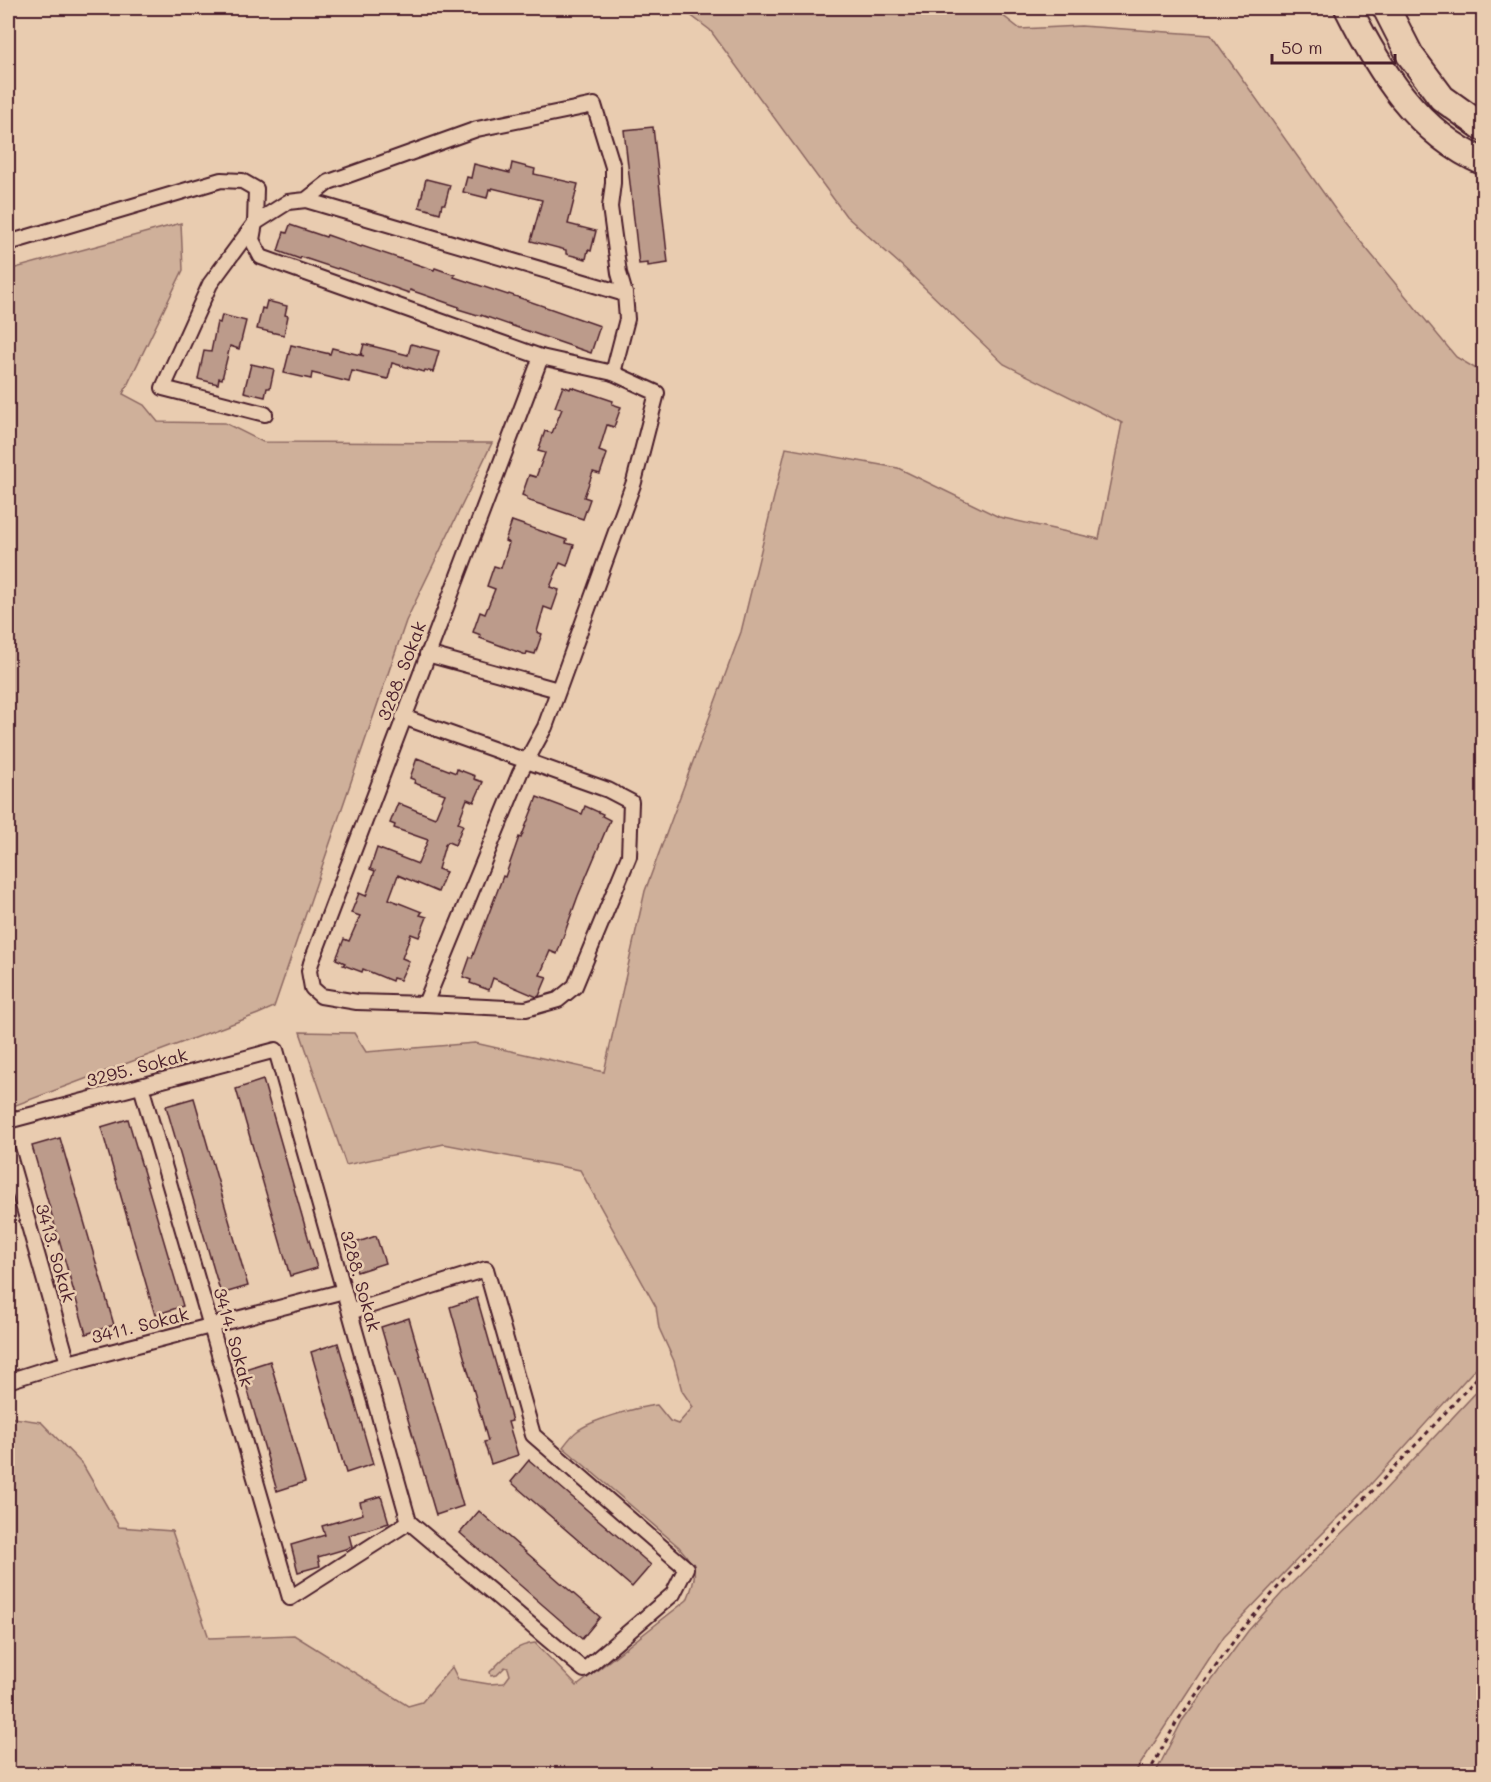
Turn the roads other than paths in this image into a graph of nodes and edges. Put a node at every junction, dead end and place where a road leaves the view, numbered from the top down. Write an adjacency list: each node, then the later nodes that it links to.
1 (1348, 8): 4 (highway)
2 (1386, 8): 3 (highway)
3 (1484, 128)
4 (1484, 162)
5 (306, 200): 6 (street); 8 (street); 8 (street)
6 (255, 223): 7 (street); 9 (street); 11 (street)
7 (8, 243)
8 (625, 294): 10 (street)
9 (540, 357): 10 (street); 12 (street, 3288. Sokak)
10 (613, 374): 13 (street)
11 (265, 414)
12 (427, 654): 13 (street); 14 (street, 3288. Sokak)
13 (558, 690): 15 (street)
14 (404, 717): 15 (street); 16 (street, 3288. Sokak)
15 (526, 762): 16 (street); 16 (street)
16 (425, 1004)
17 (276, 1050): 18 (street, 3295. Sokak); 21 (street, 3288. Sokak)
18 (141, 1086): 19 (street, 3295. Sokak); 23 (street, 3414. Sokak)
19 (8, 1121)
20 (8, 1152): 24 (street, 3413. Sokak)
21 (344, 1291): 22 (street, 3288. Sokak); 23 (street, 3411. Sokak)
22 (350, 1312): 26 (street, 3288. Sokak); 26 (street)
23 (212, 1326): 24 (street, 3411. Sokak); 26 (street, 3414. Sokak)
24 (68, 1363): 25 (street, 3411. Sokak)
25 (8, 1380)
26 (409, 1522)

